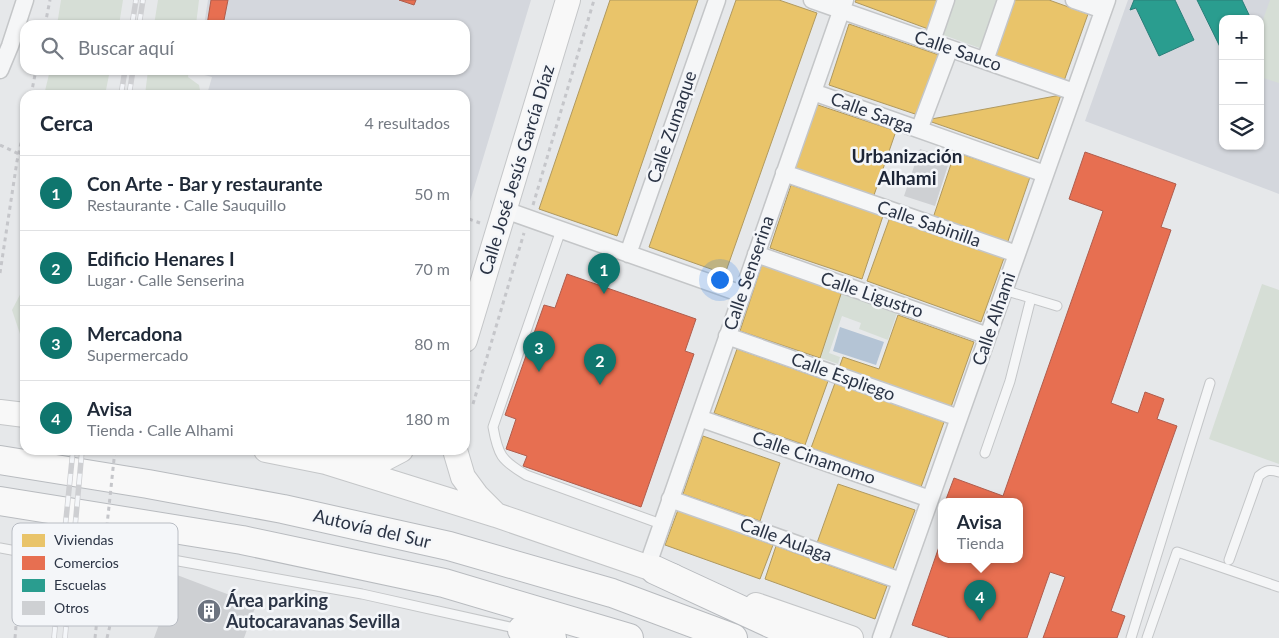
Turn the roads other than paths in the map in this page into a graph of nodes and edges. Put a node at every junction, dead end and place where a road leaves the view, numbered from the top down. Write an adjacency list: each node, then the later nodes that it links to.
1 (25, 0): 13 (street)
2 (568, 0): 19 (street, Calle José Jesús García Díaz)
3 (716, 0): 21 (street, Calle Zumaque)
4 (812, 0): 8 (street, Calle Sauco)
5 (946, 0): 10 (street)
6 (1006, 0): 12 (street)
7 (1074, 0): 9 (street)
8 (843, 5): 14 (street, Calle Senserina); 15 (street, Calle Sauco)
9 (1105, 5): 15 (street, Calle Alhami)
10 (934, 35)
11 (948, 53): 16 (street)
12 (987, 54)
13 (0, 70)
14 (813, 92): 17 (street, Calle Senserina); 18 (street, Calle Sarga)
15 (1074, 92): 18 (street, Calle Alhami)
16 (922, 122)
17 (784, 174): 22 (street, Calle Senserina); 23 (street, Calle Sabinilla)
18 (1045, 174): 23 (street, Calle Alhami)
19 (504, 210): 20 (street); 28 (street, Calle José Jesús García Díaz)
20 (560, 230): 21 (street); 48 (lane)
21 (628, 254): 25 (street)
22 (756, 254): 25 (street, Calle Senserina); 30 (street, Calle Ligustro)
23 (1017, 254): 24 (street, Calle Alhami)
24 (1004, 290): 26 (lane); 30 (street, Calle Alhami)
25 (742, 294): 29 (street, Calle Senserina)
26 (1030, 298): 27 (lane); 36 (lane)
27 (1057, 306)
28 (470, 323)
29 (727, 336): 34 (street, Calle Senserina); 35 (street, Calle Espliego)
30 (988, 336): 35 (street, Calle Alhami)
31 (1210, 382): 62 (lane)
32 (0, 412): 33 (street)
33 (20, 414)
34 (699, 418): 43 (street, Calle Senserina); 44 (street, Calle Cinamomo)
35 (959, 418): 44 (street, Calle Alhami)
36 (985, 454)
37 (291, 455): 41 (street)
38 (391, 455): 41 (street)
39 (456, 455): 46 (street)
40 (0, 460): 58 (highway, Autovía del Sur)
41 (326, 462): 46 (street)
42 (1279, 472): 50 (lane)
43 (670, 498): 48 (street, Calle Senserina); 53 (street, Calle Aulaga)
44 (930, 499): 53 (street, Calle Alhami)
45 (0, 501): 47 (highway, Autovía del Sur)
46 (496, 515): 52 (street)
47 (137, 523)
48 (662, 524): 52 (street, Calle Senserina)
49 (178, 530): 57 (highway, Autovía del Sur)
50 (1229, 560)
51 (178, 561): 55 (lane)
52 (652, 561): 59 (highway); 60 (street)
53 (901, 581): 61 (street, Calle Alhami)
54 (1279, 587): 63 (lane)
55 (522, 630): 56 (highway)
56 (552, 638)
57 (629, 638)
58 (733, 638)
59 (802, 638)
60 (851, 638)
61 (881, 638)
62 (1131, 638)
63 (1147, 638)

